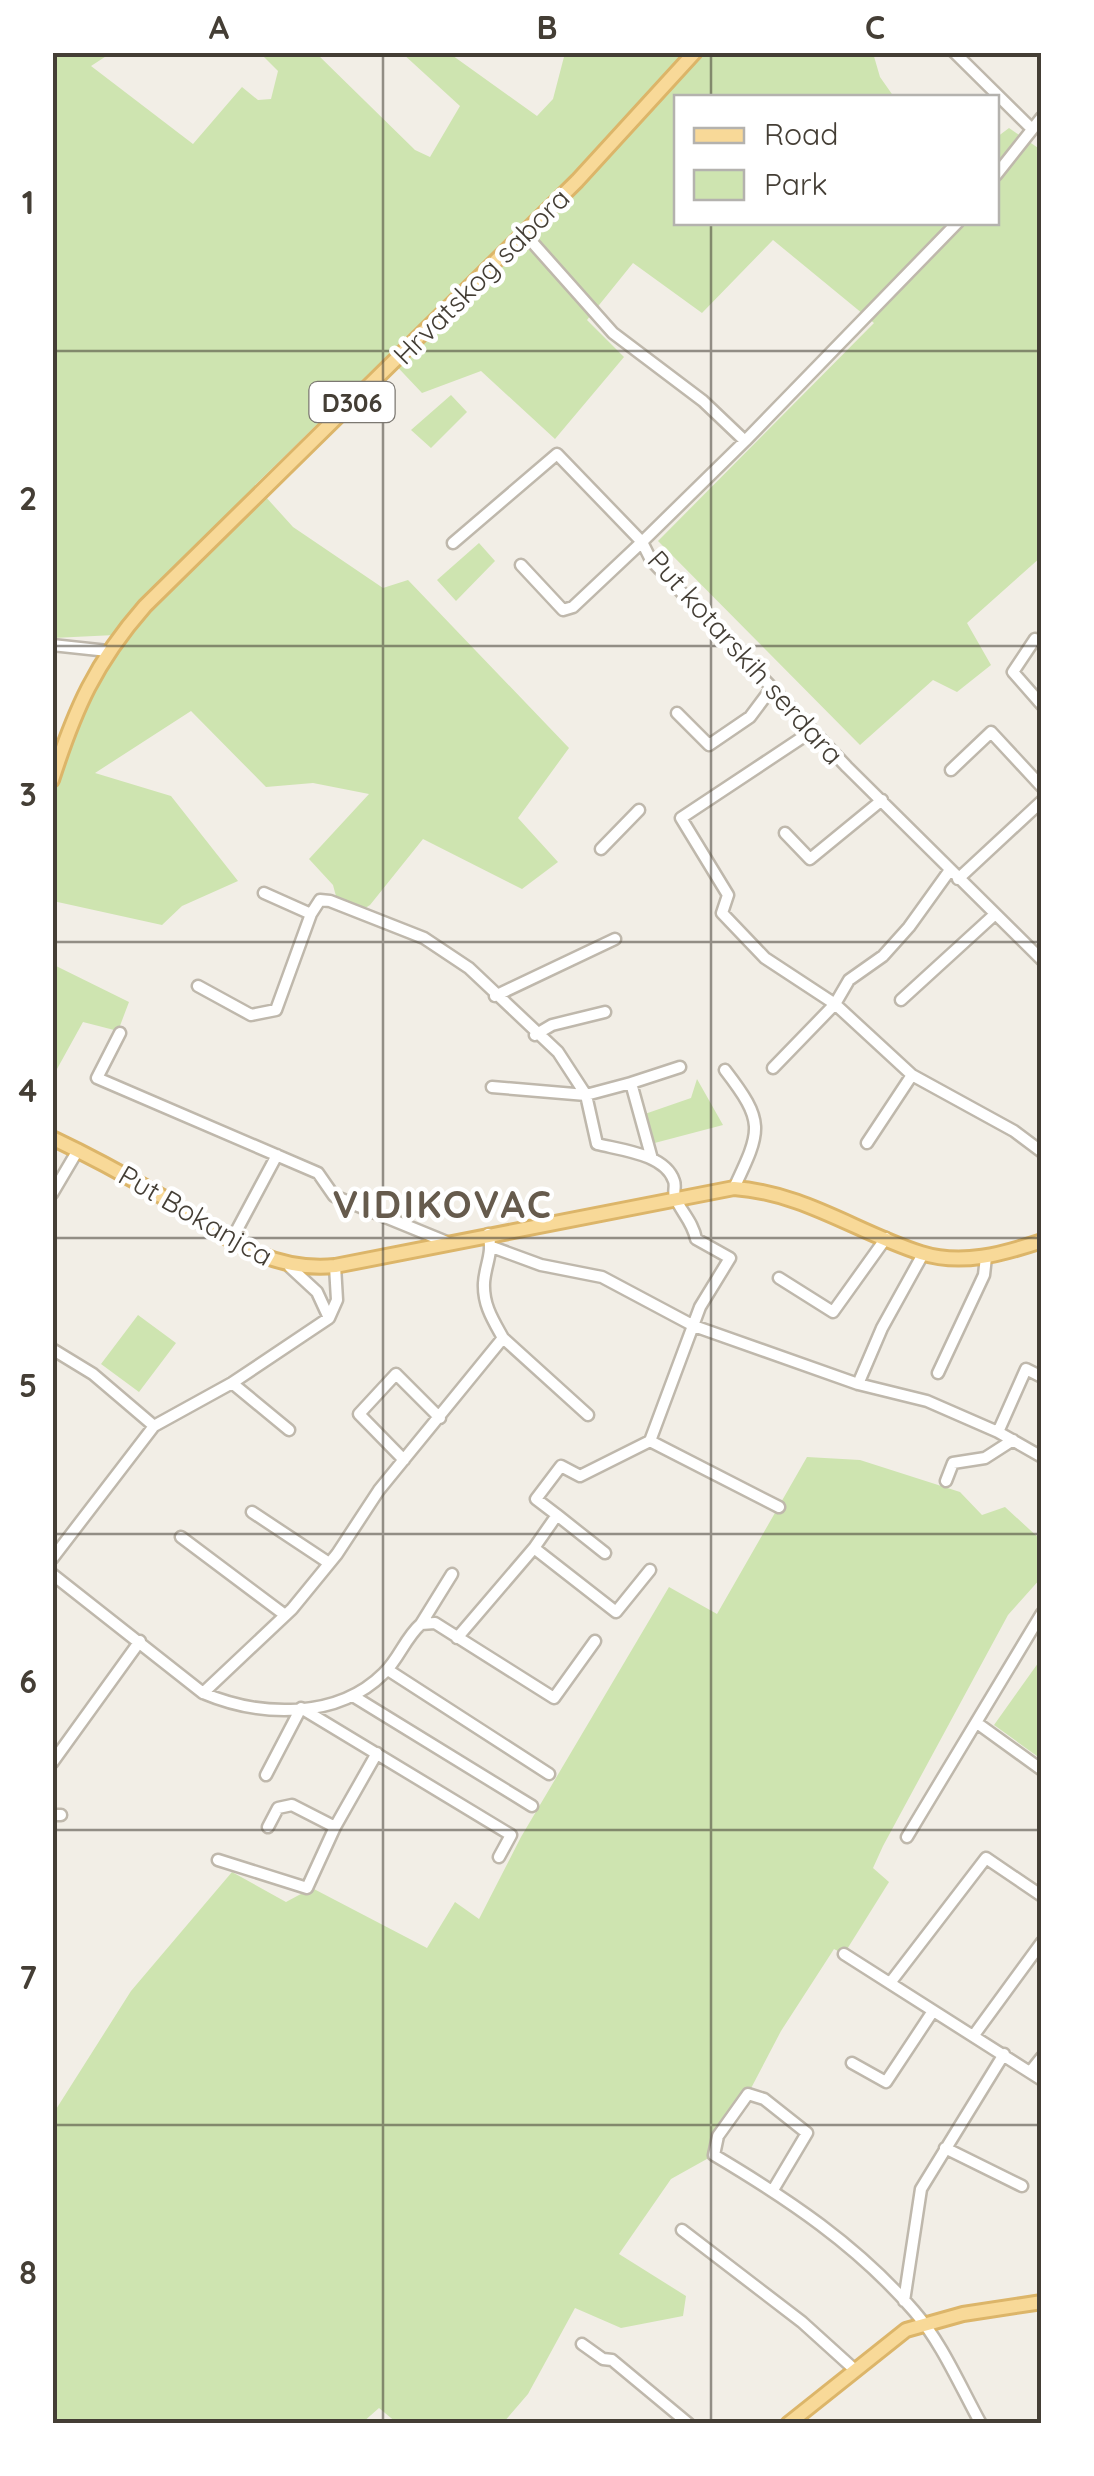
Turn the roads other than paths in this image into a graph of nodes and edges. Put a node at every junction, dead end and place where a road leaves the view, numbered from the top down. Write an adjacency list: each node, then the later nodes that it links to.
1 (695, 52): 9 (main road, Hrvatskog sabora / D306)
2 (954, 52): 3 (street)
3 (996, 95)
4 (999, 98): 6 (street)
5 (1042, 117): 6 (street)
6 (1031, 130): 7 (street)
7 (999, 171)
8 (955, 225): 10 (street, Put kotarskih serdara)
9 (524, 233): 10 (street); 16 (main road, Hrvatskog sabora / D306)
10 (745, 441): 11 (street, Put kotarskih serdara)
11 (642, 542): 12 (street); 13 (street); 17 (street, Put kotarskih serdara)
12 (453, 543)
13 (521, 565)
14 (1035, 639): 18 (street)
15 (52, 645): 16 (street)
16 (108, 651): 22 (main road, Hrvatskog sabora / D306)
17 (772, 690): 19 (street); 20 (street, Put kotarskih serdara)
18 (1042, 705)
19 (677, 713)
20 (812, 731): 24 (street, Put kotarskih serdara); 38 (street)
21 (950, 770): 23 (street)
22 (52, 780)
23 (1042, 786)
24 (882, 800): 27 (street); 29 (street, Put kotarskih serdara)
25 (1042, 801): 29 (street)
26 (639, 810): 28 (street)
27 (785, 833)
28 (601, 849)
29 (954, 875): 32 (street, Put kotarskih serdara); 38 (street)
30 (264, 893): 31 (street)
31 (311, 914): 35 (street); 36 (street)
32 (993, 916): 34 (street, Put kotarskih serdara); 37 (street)
33 (614, 939): 36 (street)
34 (1042, 960)
35 (198, 986)
36 (495, 996): 41 (street)
37 (901, 1000)
38 (835, 1004): 43 (street); 45 (street)
39 (605, 1012): 41 (street)
40 (120, 1033): 53 (street)
41 (535, 1035): 48 (street)
42 (680, 1066): 46 (street)
43 (773, 1068)
44 (725, 1070): 55 (street)
45 (912, 1075): 50 (street); 52 (street)
46 (631, 1082): 48 (street); 54 (street)
47 (492, 1088): 48 (street)
48 (586, 1095): 54 (street)
49 (52, 1138): 51 (main road, Put Bokanjca)
50 (867, 1144)
51 (78, 1150): 56 (street); 60 (main road, Put Bokanjca)
52 (1042, 1152)
53 (277, 1155): 60 (street); 62 (street)
54 (652, 1159): 57 (street)
55 (734, 1188): 57 (main road, Put Bokanjca); 58 (main road, Put Bokanjca)
56 (52, 1194)
57 (675, 1196): 59 (main road, Put Bokanjca); 69 (street)
58 (886, 1238): 63 (main road, Put Bokanjca); 67 (street)
59 (490, 1240): 62 (main road, Put Bokanjca); 69 (street); 70 (street)
60 (231, 1241): 66 (main road, Put Bokanjca)
61 (1042, 1241): 64 (main road, Put Bokanjca)
62 (449, 1243): 65 (main road, Put Bokanjca)
63 (924, 1254): 64 (main road, Put Bokanjca); 75 (street)
64 (986, 1258): 72 (street)
65 (335, 1266): 66 (main road, Put Bokanjca); 68 (street)
66 (290, 1267): 68 (street)
67 (779, 1278)
68 (329, 1318): 74 (street)
69 (694, 1326): 75 (street); 82 (street)
70 (503, 1338): 76 (street); 77 (street)
71 (52, 1350): 78 (street)
72 (938, 1373)
73 (1042, 1377): 80 (street)
74 (232, 1383): 78 (street); 79 (street)
75 (858, 1384): 80 (street)
76 (588, 1415)
77 (440, 1418): 84 (street); 84 (street)
78 (154, 1426): 92 (street)
79 (289, 1430)
80 (998, 1432): 81 (street)
81 (1014, 1440): 83 (street); 85 (street)
82 (650, 1441): 86 (street); 88 (street)
83 (1041, 1456)
84 (404, 1460): 93 (street)
85 (946, 1481)
86 (779, 1507)
87 (252, 1512): 93 (street)
88 (557, 1515): 90 (street); 91 (street)
89 (181, 1537): 98 (street)
90 (534, 1548): 94 (street); 100 (street)
91 (604, 1552)
92 (52, 1559)
93 (330, 1563): 98 (street)
94 (650, 1570)
95 (52, 1574): 101 (street)
96 (452, 1574): 99 (street)
97 (1042, 1613): 107 (street)
98 (285, 1615): 104 (street)
99 (421, 1624): 100 (street); 103 (street)
100 (457, 1638): 102 (street)
101 (140, 1641): 104 (street); 109 (street)
102 (595, 1641)
103 (388, 1670): 105 (street); 111 (street)
104 (203, 1693): 106 (street)
105 (352, 1696): 106 (street); 113 (street)
106 (301, 1708): 108 (street); 112 (street)
107 (977, 1723): 110 (street); 116 (street)
108 (377, 1752): 115 (street); 117 (street)
109 (52, 1763)
110 (1042, 1770)
111 (549, 1774)
112 (266, 1776)
113 (532, 1806)
114 (268, 1827): 115 (street)
115 (336, 1827): 118 (street)
116 (907, 1837)
117 (499, 1857)
118 (218, 1860)
119 (1042, 1896): 122 (street)
120 (1042, 1942): 124 (street)
121 (844, 1954): 122 (street)
122 (890, 1982): 123 (street)
123 (933, 2011): 124 (street); 127 (street)
124 (974, 2035): 125 (street)
125 (1004, 2054): 128 (street); 130 (street)
126 (1042, 2058): 128 (street)
127 (852, 2063)
128 (1030, 2072): 129 (street)
129 (1042, 2080)
130 (945, 2148): 131 (street); 134 (street)
131 (1022, 2186)
132 (773, 2190): 132 (street); 134 (street)
133 (682, 2230): 138 (street)
134 (904, 2301): 136 (street)
135 (1042, 2302): 136 (main road)
136 (924, 2324): 138 (main road); 141 (street)
137 (582, 2344): 139 (street)
138 (854, 2370): 140 (main road)
139 (689, 2424)
140 (788, 2424)
141 (981, 2424)

